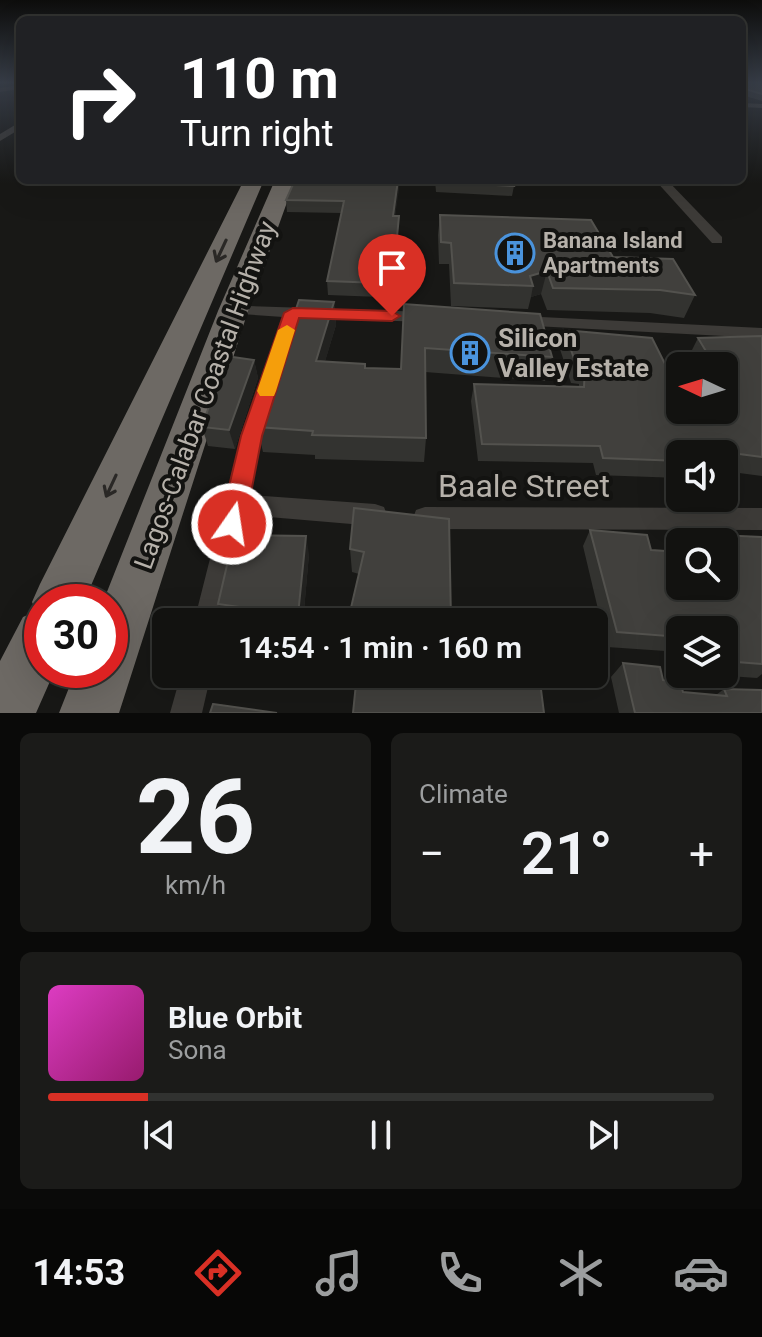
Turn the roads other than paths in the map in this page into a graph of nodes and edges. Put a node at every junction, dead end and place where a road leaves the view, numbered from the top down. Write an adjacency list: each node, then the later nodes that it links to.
1 (252, 184): 12 (highway, Lagos-Calabar Coastal Highway, one-way to 12)
2 (283, 184): 13 (highway, Lagos-Calabar Coastal Highway)
3 (665, 184): 4 (street)
4 (717, 240)
5 (247, 311): 6 (street)
6 (293, 313): 7 (street); 10 (street)
7 (451, 318)
8 (497, 320): 9 (street)
9 (762, 333)
10 (237, 504): 11 (street, Baale Street); 14 (street)
11 (762, 519)
12 (66, 584)
13 (128, 606)
14 (211, 608)
15 (24, 674): 18 (highway)
16 (98, 688): 19 (highway)
17 (192, 688): 20 (street)
18 (6, 713)
19 (89, 713)
20 (186, 713)

